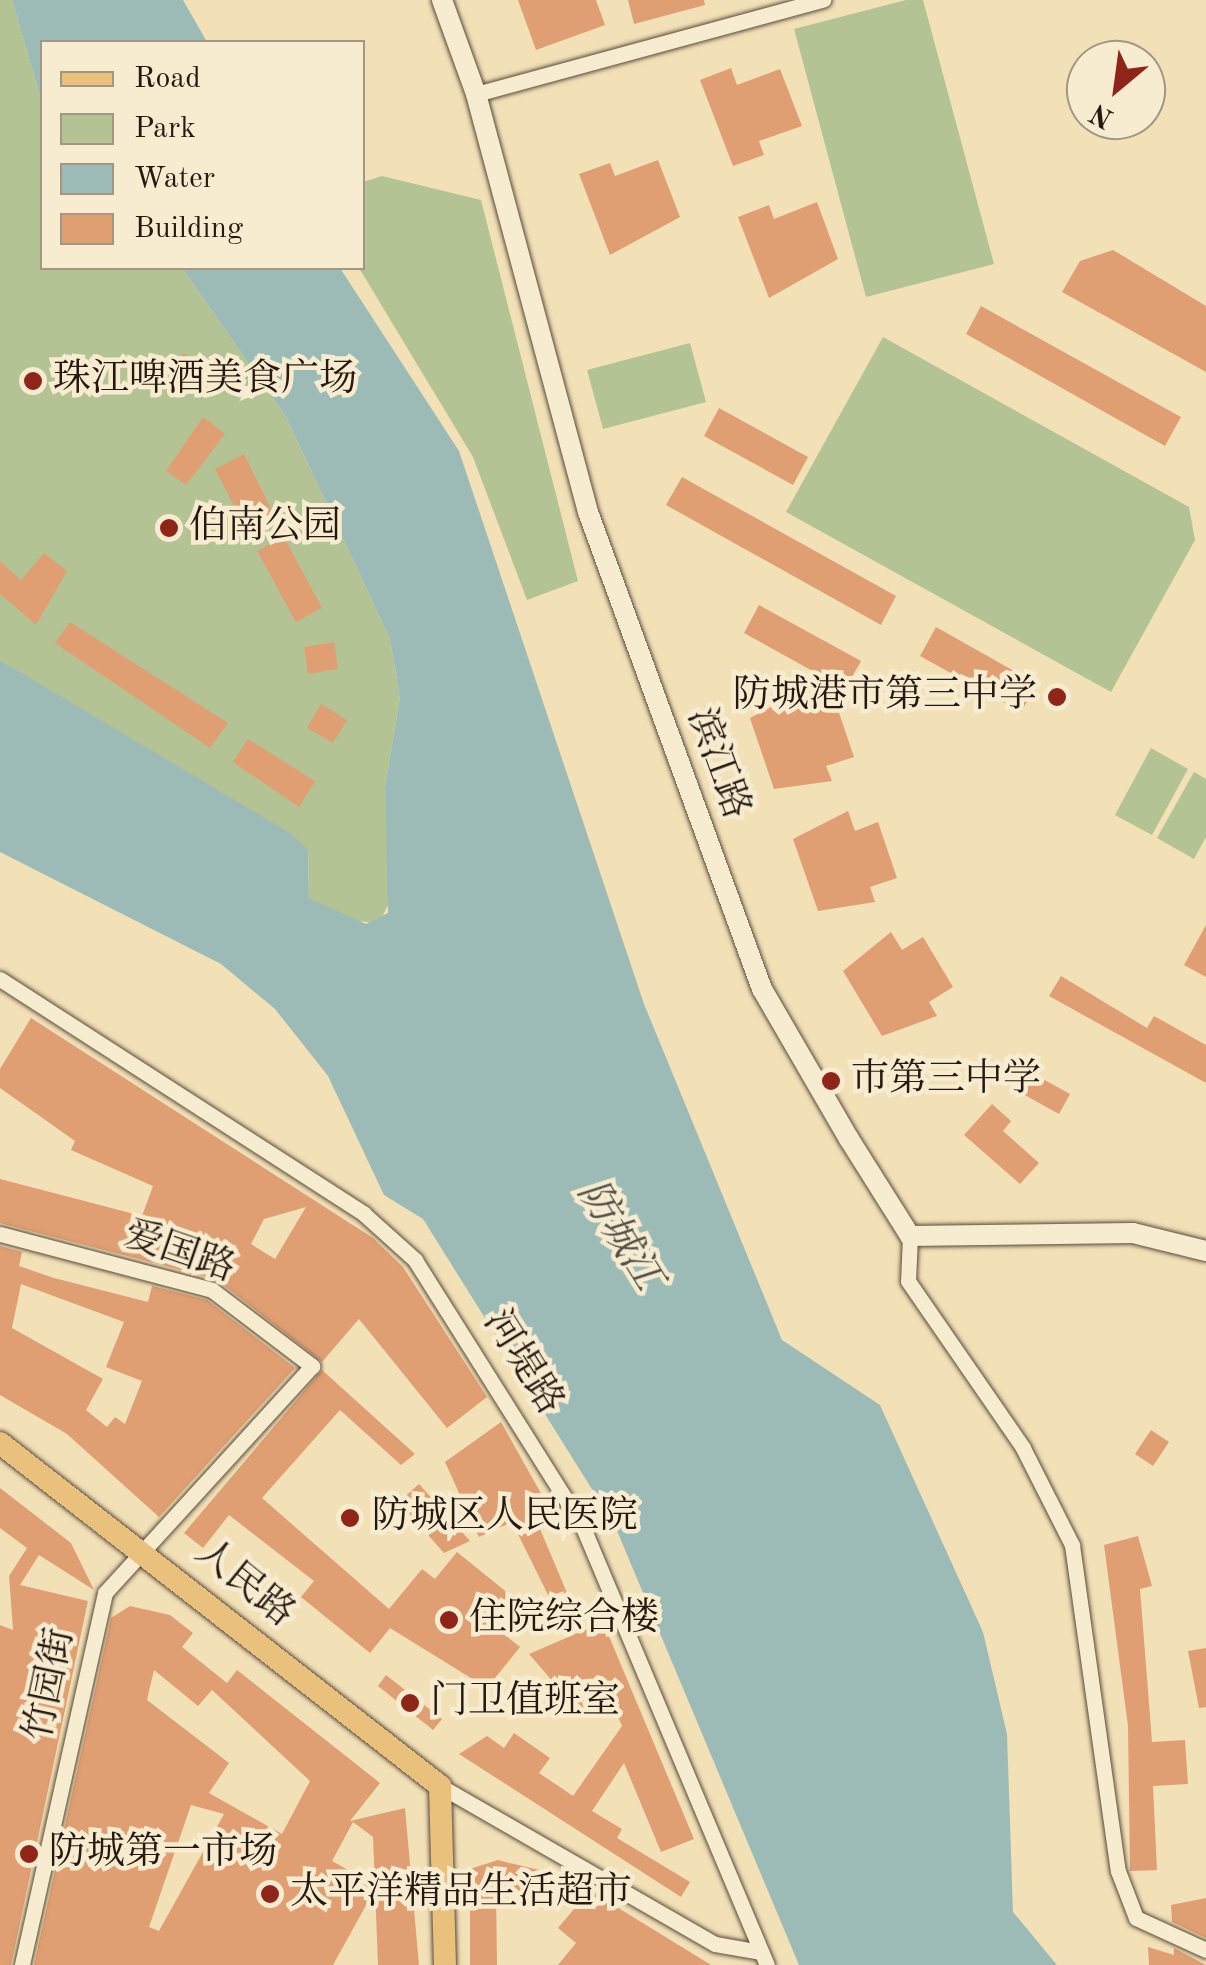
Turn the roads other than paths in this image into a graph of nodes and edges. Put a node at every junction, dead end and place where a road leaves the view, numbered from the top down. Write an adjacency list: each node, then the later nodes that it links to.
1 (442, 0): 3 (street, 滨江路)
2 (823, 0): 3 (street)
3 (476, 94): 6 (street, 滨江路)
4 (0, 979): 12 (street, 河堤路)
5 (0, 1234): 9 (street, 爱国路)
6 (910, 1236): 7 (street); 11 (street)
7 (1206, 1251)
8 (0, 1443): 9 (main road, 人民路)
9 (144, 1549): 10 (main road, 人民路); 13 (street, 竹园街)
10 (440, 1786): 12 (street, 人民路); 14 (main road)
11 (1206, 1950)
12 (764, 1959)
13 (22, 1965)
14 (445, 1965)

